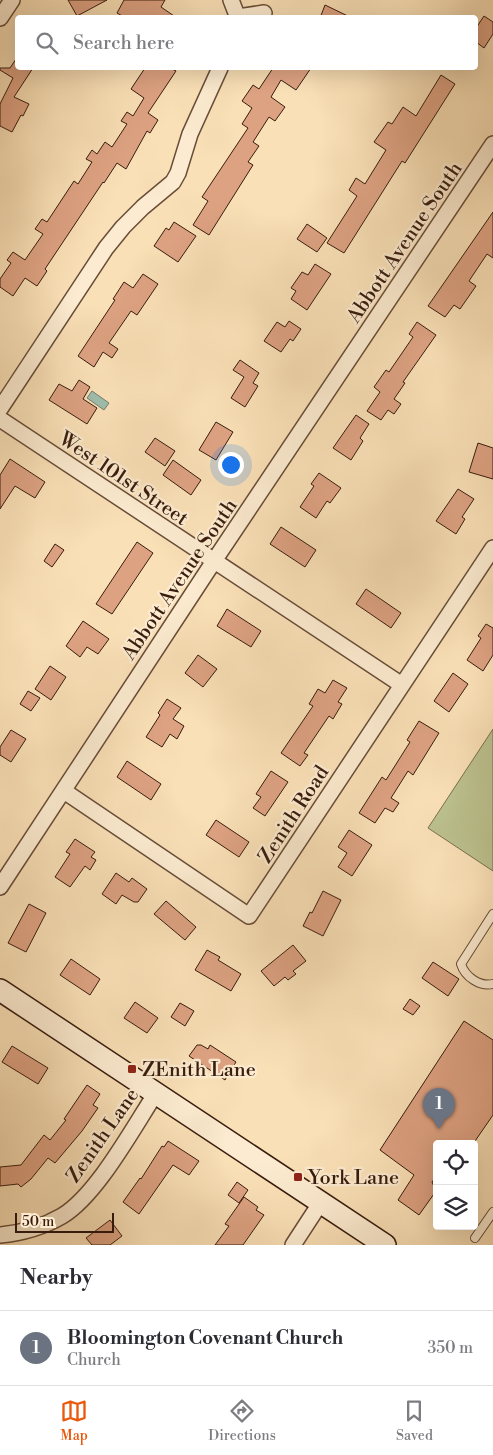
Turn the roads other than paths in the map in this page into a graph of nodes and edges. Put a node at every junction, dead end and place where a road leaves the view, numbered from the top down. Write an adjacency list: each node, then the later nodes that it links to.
1 (12, 0): 6 (street)
2 (230, 0): 4 (street)
3 (264, 13): 5 (street)
4 (237, 15)
5 (251, 15)
6 (0, 18)
7 (219, 70): 9 (street)
8 (493, 144): 12 (street, Abbott Avenue South)
9 (0, 409)
10 (0, 419): 12 (street, West 101st Street)
11 (493, 548): 13 (street, Zenith Road)
12 (214, 561): 13 (street, West 101st Street); 14 (street, Abbott Avenue South)
13 (402, 685): 14 (street, Zenith Road)
14 (64, 791): 15 (street, Abbott Avenue South)
15 (0, 887)
16 (493, 914): 17 (lane)
17 (493, 984)
18 (0, 990): 19 (street)
19 (156, 1093): 20 (street); 22 (street, Zenith Lane)
20 (321, 1202): 24 (street); 25 (street)
21 (493, 1212): 23 (lane)
22 (0, 1234)
23 (475, 1238)
24 (293, 1245)
25 (385, 1245)

